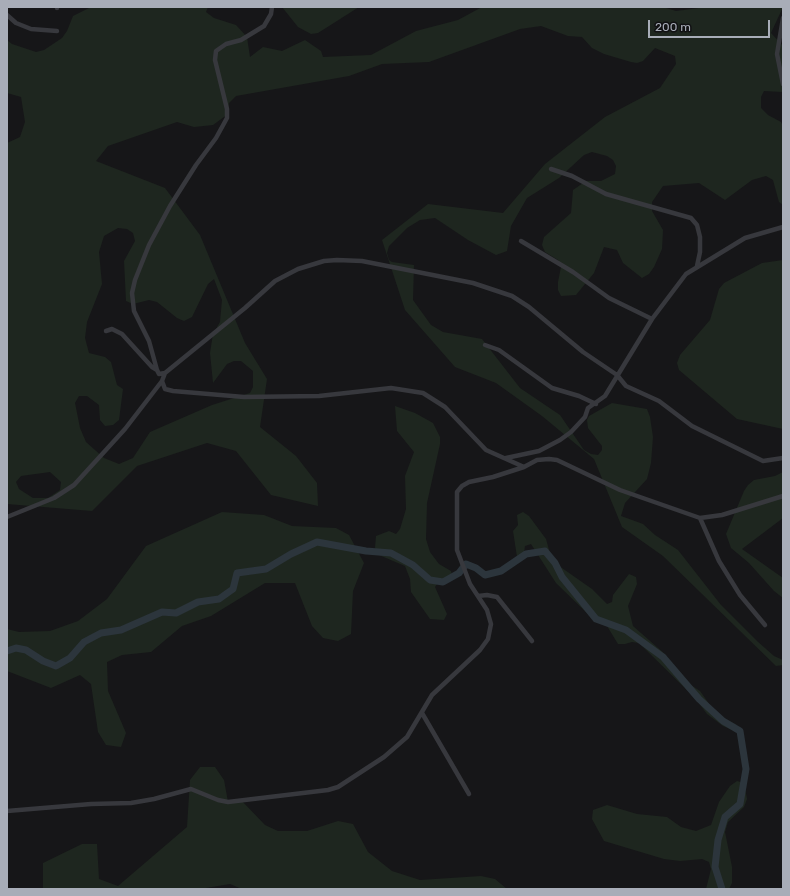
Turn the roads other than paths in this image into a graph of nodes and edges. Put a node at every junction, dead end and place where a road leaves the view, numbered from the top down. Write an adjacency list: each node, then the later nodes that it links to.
1 (272, 7): 13 (street)
2 (7, 15): 4 (street)
3 (783, 18): 5 (street)
4 (57, 31)
5 (783, 84)
6 (551, 169): 9 (street)
7 (783, 227): 9 (street)
8 (521, 241): 10 (street)
9 (697, 266): 10 (street)
10 (652, 319): 15 (street)
11 (106, 331): 13 (street)
12 (485, 345): 17 (street)
13 (157, 370): 14 (street)
14 (165, 373): 15 (street); 16 (street)
15 (617, 375): 17 (street); 19 (street)
16 (162, 381): 18 (street); 22 (street)
17 (596, 404): 18 (street)
18 (506, 458): 20 (street)
19 (783, 458)
20 (524, 467): 23 (street); 24 (street)
21 (783, 496): 23 (street)
22 (7, 517)
23 (700, 518): 25 (street)
24 (478, 596): 26 (street); 27 (street)
25 (765, 625)
26 (532, 641)
27 (422, 712): 28 (street); 29 (street)
28 (469, 794)
29 (7, 811)

